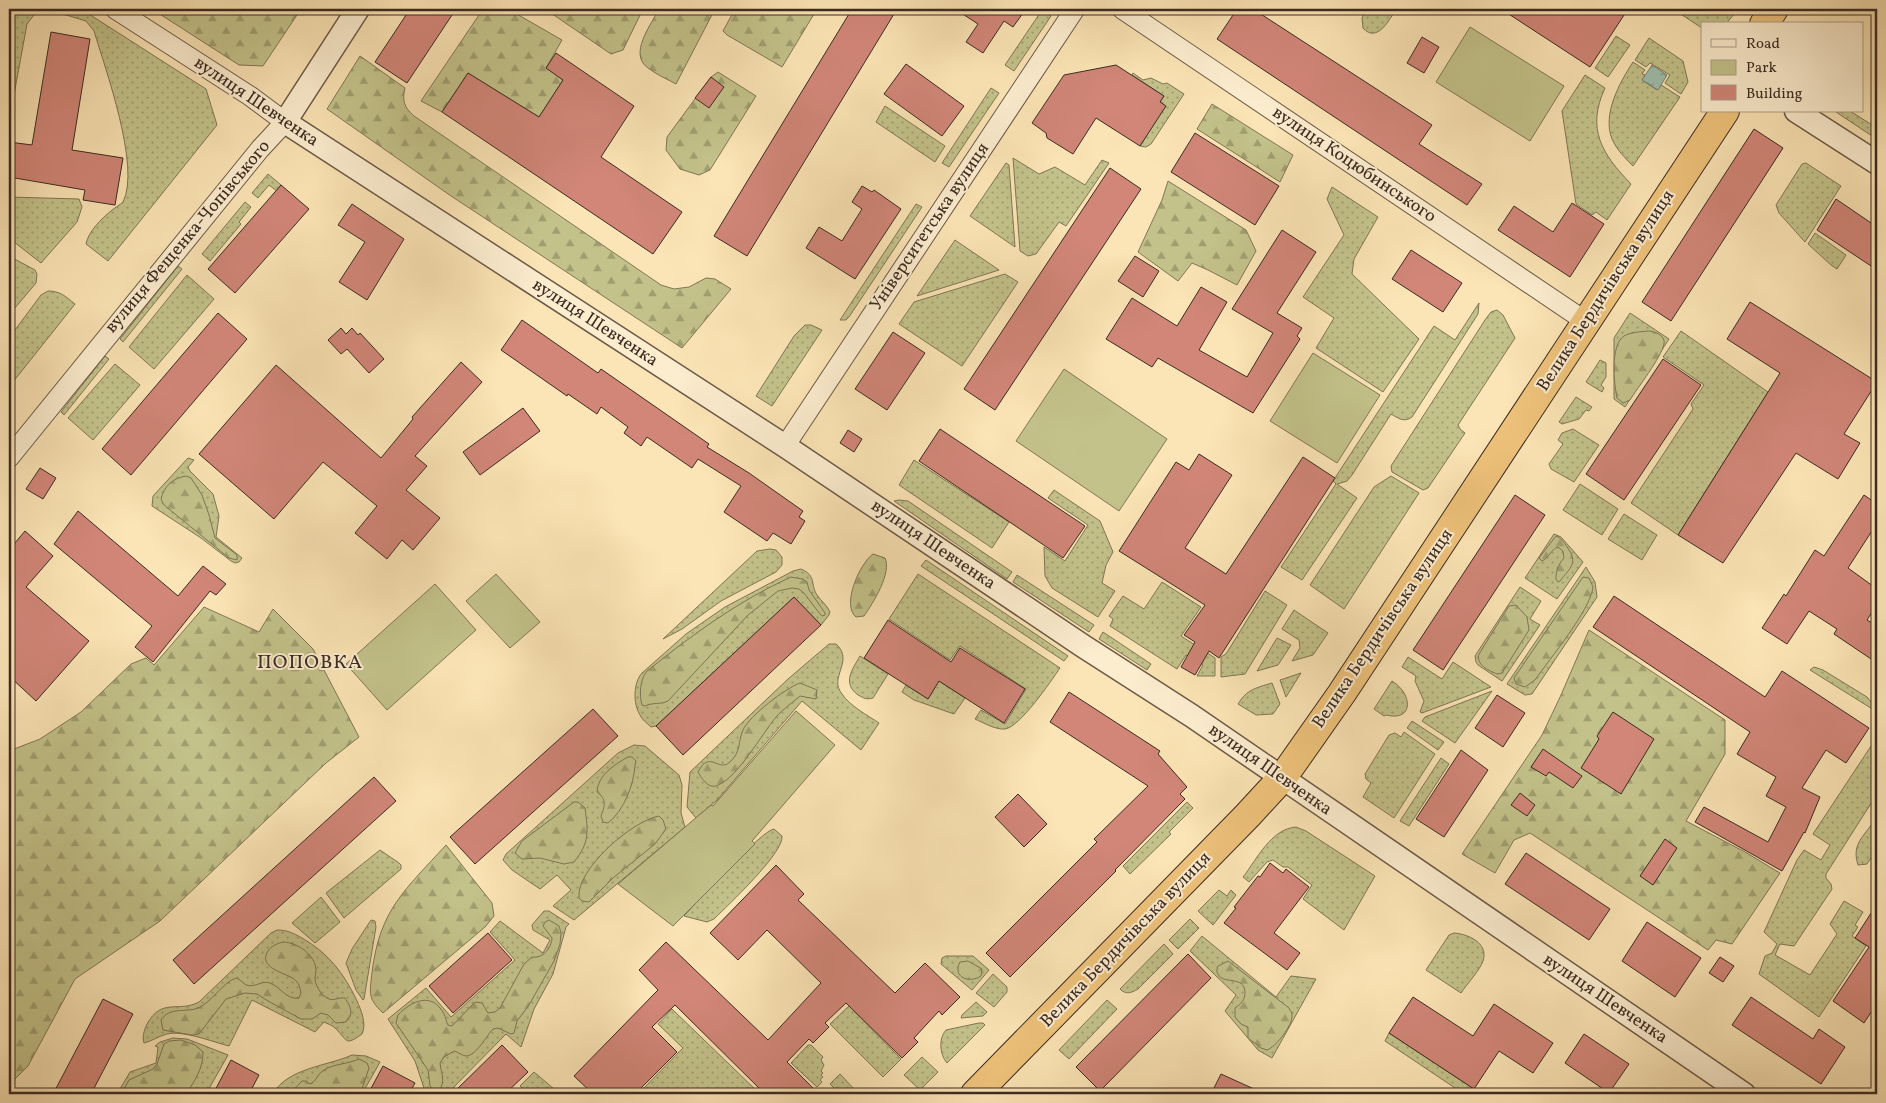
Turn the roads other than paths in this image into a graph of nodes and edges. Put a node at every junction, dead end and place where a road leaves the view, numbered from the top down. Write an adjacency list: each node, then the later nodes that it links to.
1 (115, 9): 12 (street, вулиця Шевченка)
2 (358, 9): 12 (street, вулиця Фещенка-Чопівського)
3 (1075, 9): 15 (street, Університетська вулиця)
4 (1122, 9): 14 (street, вулиця Коцюбинського)
5 (1774, 9): 7 (highway)
6 (1792, 9): 8 (highway)
7 (1765, 22)
8 (1783, 22)
9 (1706, 112): 14 (highway, Велика Бердичівська вулиця)
10 (1723, 112): 14 (highway, Велика Бердичівська вулиця)
11 (1798, 112): 13 (street)
12 (284, 122): 15 (street, вулиця Шевченка); 16 (street, вулиця Фещенка-Чопівського)
13 (1877, 163)
14 (1579, 317): 17 (highway, Велика Бердичівська вулиця)
15 (785, 446): 17 (street, вулиця Шевченка)
16 (9, 458)
17 (1277, 773): 18 (highway, Велика Бердичівська вулиця); 19 (highway, Велика Бердичівська вулиця); 20 (street, вулиця Шевченка)
18 (957, 1094)
19 (975, 1094)
20 (1744, 1094)

